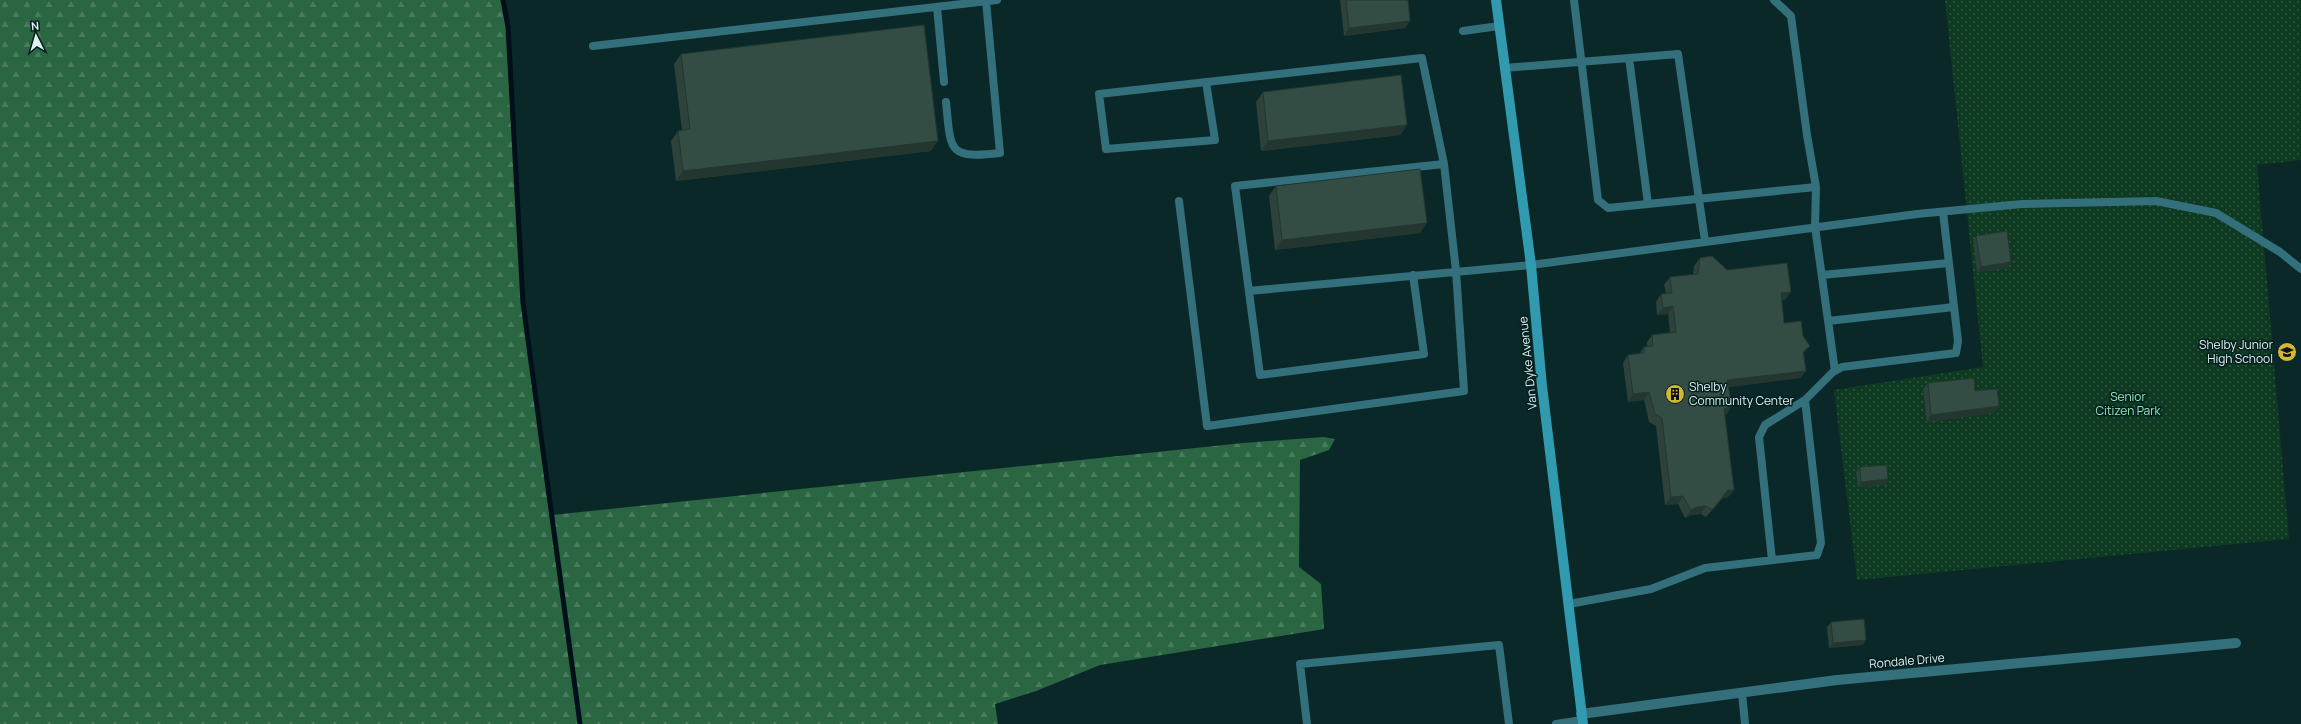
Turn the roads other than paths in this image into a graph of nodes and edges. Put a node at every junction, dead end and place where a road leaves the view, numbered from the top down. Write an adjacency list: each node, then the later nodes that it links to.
1 (997, 0): 5 (lane)
2 (1496, 0): 7 (main road, Van Dyke Avenue)
3 (1574, 0): 11 (lane)
4 (1774, 0): 17 (lane)
5 (986, 1): 6 (lane); 15 (lane)
6 (937, 7): 9 (lane); 13 (lane)
7 (1499, 26): 8 (lane); 12 (main road, Van Dyke Avenue)
8 (1463, 31)
9 (593, 46)
10 (1628, 58): 11 (lane); 18 (lane); 20 (lane)
11 (1580, 62): 12 (lane); 20 (lane)
12 (1504, 68): 25 (main road, Van Dyke Avenue)
13 (944, 82)
14 (1206, 82): 14 (lane); 16 (lane)
15 (946, 102)
16 (1444, 164): 27 (lane); 30 (lane)
17 (1816, 187): 18 (lane); 22 (lane)
18 (1699, 198): 20 (lane); 23 (lane)
19 (1179, 201): 27 (lane)
20 (1648, 204)
21 (1943, 212): 22 (lane); 24 (lane); 26 (lane)
22 (1815, 226): 23 (lane); 28 (lane)
23 (1705, 241): 25 (lane)
24 (1949, 263): 28 (lane); 31 (lane)
25 (1531, 265): 27 (lane); 36 (main road, Van Dyke Avenue)
26 (2301, 269)
27 (1456, 271): 29 (lane)
28 (1822, 275): 32 (lane)
29 (1413, 276): 30 (lane); 30 (lane)
30 (1249, 291)
31 (1954, 307): 32 (lane); 33 (lane)
32 (1828, 321): 33 (lane)
33 (1835, 371): 34 (lane)
34 (1805, 400): 35 (lane); 35 (lane)
35 (1772, 560): 36 (lane)
36 (1569, 604): 39 (main road, Van Dyke Avenue)
37 (2236, 643): 38 (street, Rondale Drive)
38 (1742, 694): 39 (street, Rondale Drive); 43 (lane)
39 (1582, 719): 42 (lane)
40 (1307, 724): 41 (lane)
41 (1509, 724)
42 (1556, 724)
43 (1745, 724)

